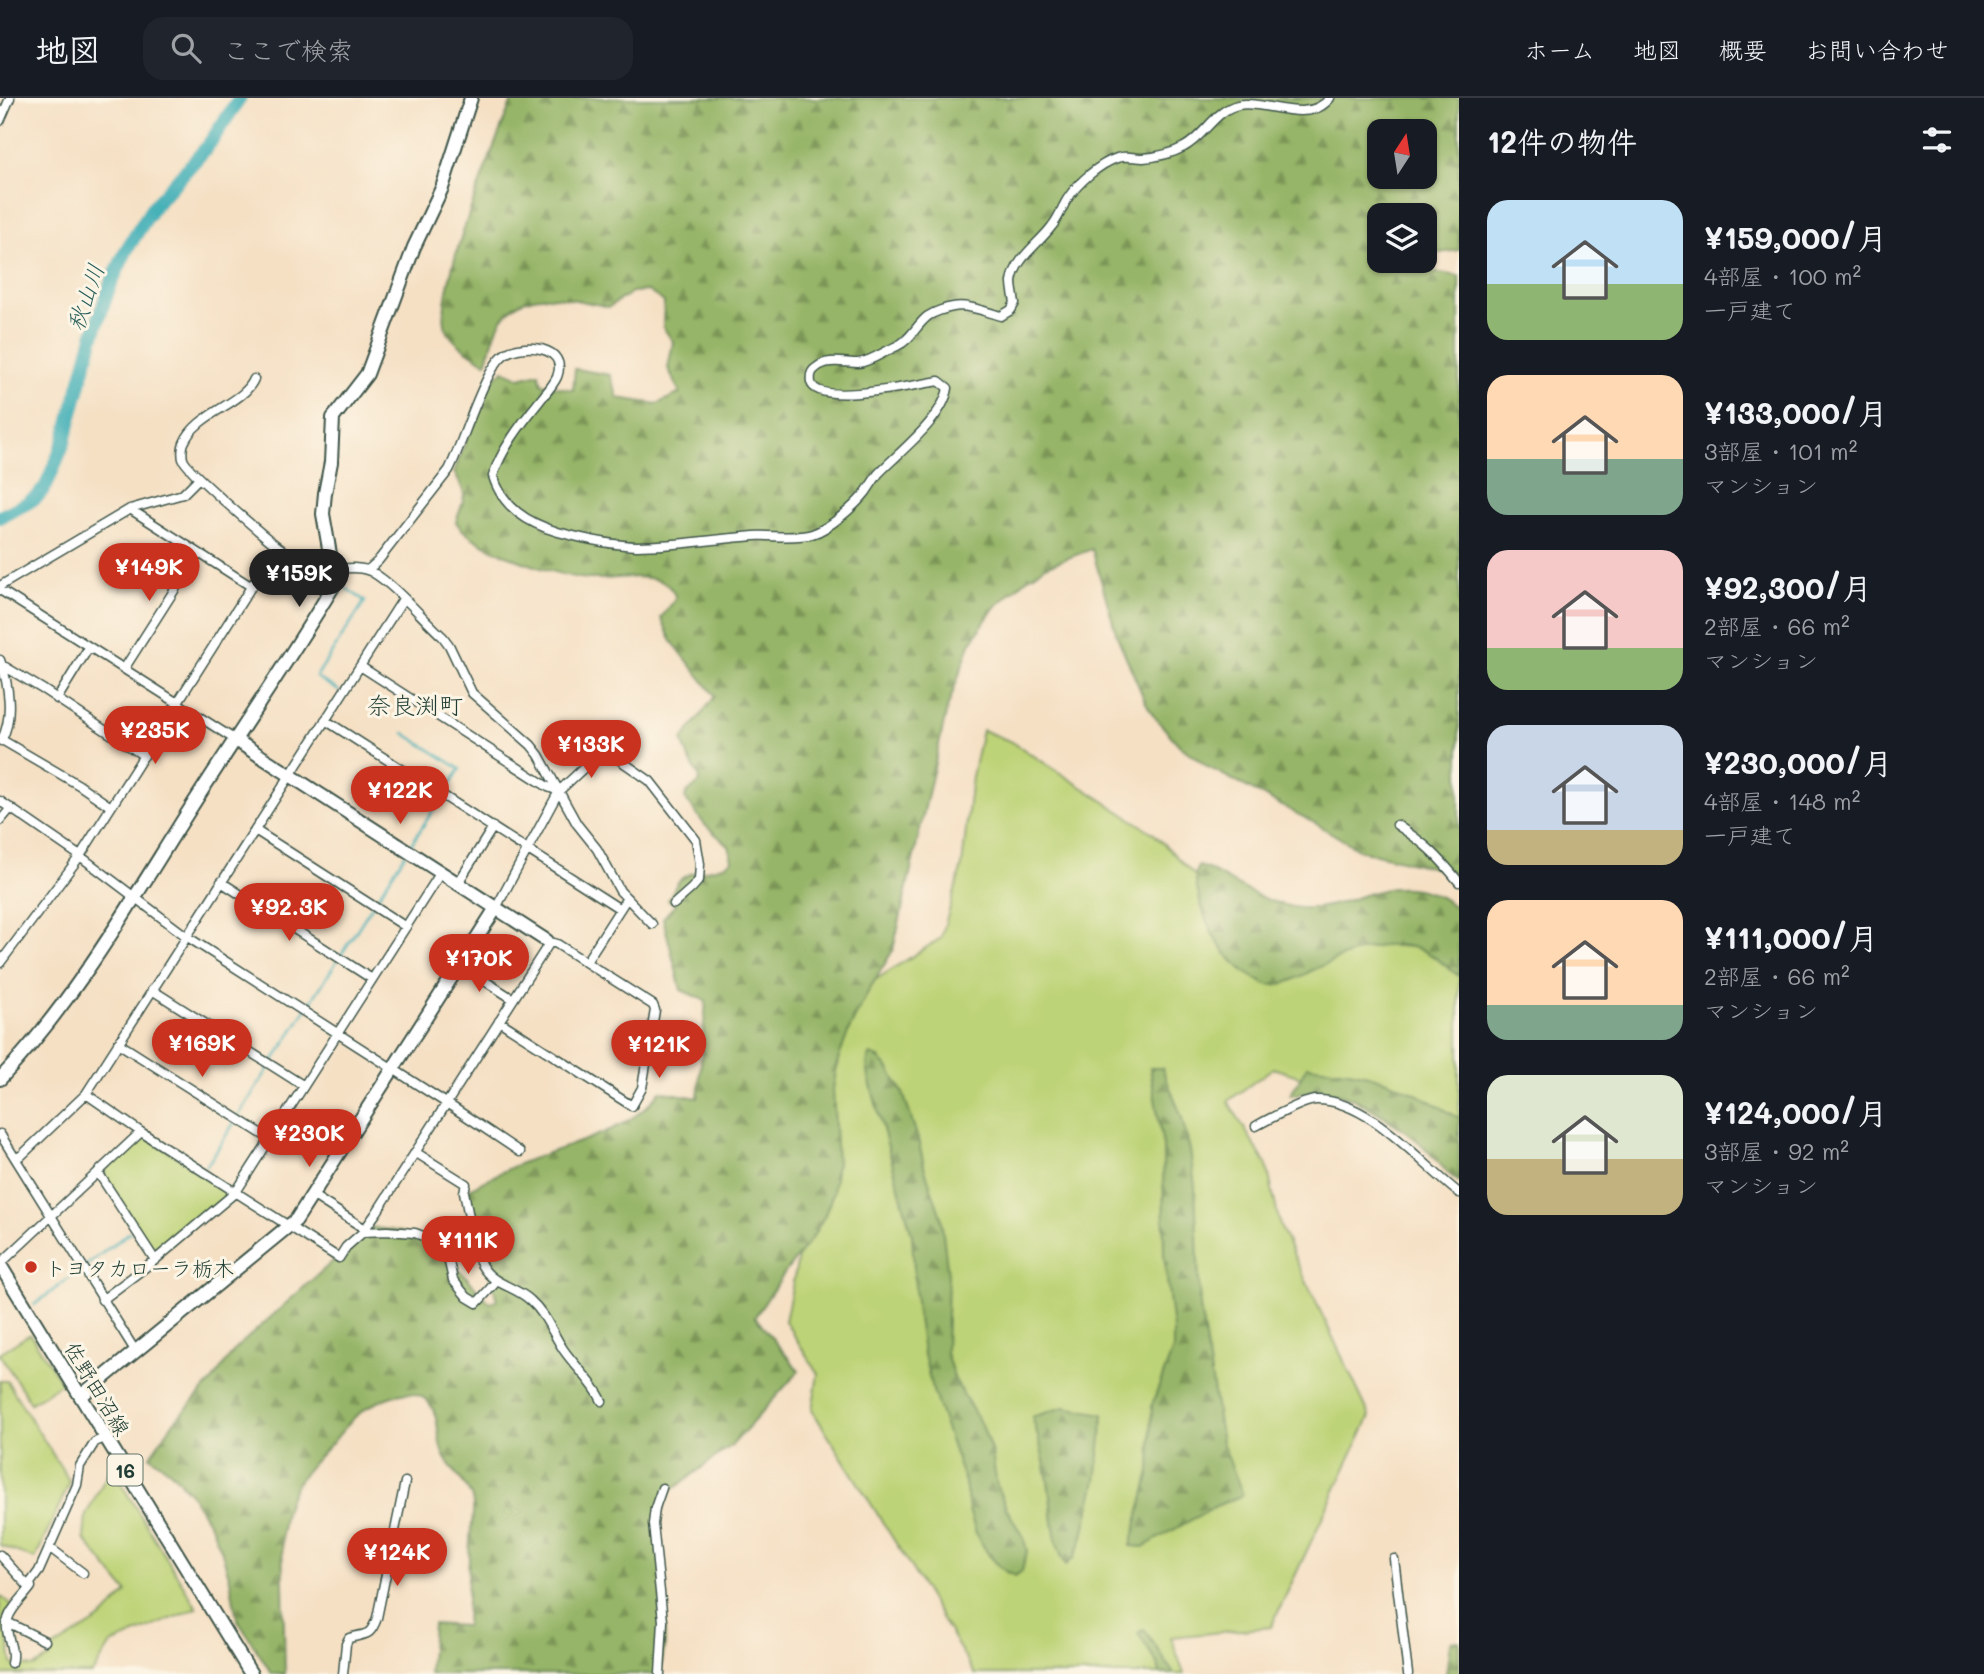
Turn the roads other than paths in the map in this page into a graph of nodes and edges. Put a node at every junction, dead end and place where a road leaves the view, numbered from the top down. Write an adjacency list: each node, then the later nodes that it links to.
1 (10, 98): 4 (street)
2 (471, 98): 10 (street)
3 (1330, 98): 11 (street)
4 (0, 121)
5 (254, 379): 6 (street)
6 (199, 478): 7 (street); 8 (street)
7 (130, 509): 9 (street); 13 (street)
8 (277, 547): 10 (street); 12 (street)
9 (198, 553): 12 (street); 18 (street)
10 (333, 569): 11 (street); 22 (street)
11 (368, 570): 14 (street)
12 (252, 587): 20 (street)
13 (0, 588): 15 (street)
14 (403, 599): 17 (street); 26 (street)
15 (89, 647): 18 (street); 19 (street)
16 (1, 662): 19 (street); 23 (street)
17 (360, 666): 21 (street); 26 (street)
18 (124, 669): 20 (street)
19 (57, 699): 24 (street)
20 (178, 703): 22 (street); 24 (street)
21 (326, 720): 25 (street); 32 (street)
22 (234, 739): 25 (street); 40 (street)
23 (1, 741): 28 (street)
24 (144, 756): 28 (street)
25 (290, 775): 33 (street); 36 (street)
26 (558, 791): 34 (street); 41 (street); 42 (street)
27 (0, 801): 29 (street)
28 (111, 807): 35 (street)
29 (11, 808): 30 (street); 35 (street)
30 (0, 821)
31 (1396, 825): 37 (street)
32 (493, 828): 34 (street); 39 (street)
33 (255, 830): 38 (street); 46 (street)
34 (527, 849): 43 (street); 44 (street)
35 (80, 856): 40 (street); 49 (street)
36 (441, 872): 39 (street); 46 (street)
37 (1459, 882)
38 (221, 883): 47 (street); 52 (street)
39 (458, 883): 43 (street)
40 (134, 898): 47 (street); 59 (street)
41 (627, 898): 44 (street); 45 (street)
42 (674, 904)
43 (496, 908): 48 (street); 51 (street)
44 (620, 909): 50 (street)
45 (652, 924)
46 (406, 927): 52 (street)
47 (186, 936): 53 (street); 56 (street)
48 (549, 941): 50 (street); 54 (street)
49 (0, 962)
50 (586, 962): 55 (street)
51 (460, 964): 54 (street); 58 (street)
52 (372, 979): 56 (street)
53 (152, 990): 57 (street); 60 (street)
54 (513, 999): 55 (street)
55 (499, 1021): 62 (street)
56 (338, 1033): 58 (street); 60 (street)
57 (118, 1043): 61 (street); 66 (street)
58 (393, 1069): 62 (street); 73 (street)
59 (0, 1079)
60 (304, 1086): 66 (street)
61 (86, 1094): 64 (street); 69 (street)
62 (447, 1103): 67 (street); 68 (street)
63 (1256, 1126): 72 (street)
64 (141, 1132): 70 (street); 71 (street)
65 (0, 1134): 69 (street)
66 (270, 1139): 71 (street)
67 (415, 1152): 76 (street); 77 (street)
68 (520, 1152)
69 (16, 1158): 74 (street)
70 (97, 1173): 74 (street); 79 (street)
71 (236, 1192): 75 (street); 79 (street)
72 (1459, 1194)
73 (312, 1195): 75 (street); 76 (street)
74 (50, 1216): 80 (street); 82 (street)
75 (289, 1226): 76 (street); 83 (street)
76 (364, 1230): 78 (street)
77 (474, 1237): 78 (street); 81 (street)
78 (441, 1249): 81 (street)
79 (155, 1260): 82 (street)
80 (0, 1264): 84 (street, 佐野田沼線 / 16)
81 (497, 1281): 85 (street)
82 (103, 1300): 83 (street)
83 (136, 1352): 84 (street)
84 (82, 1396): 86 (street, 佐野田沼線 / 16)
85 (602, 1401)
86 (105, 1438): 89 (street); 97 (street, 佐野田沼線 / 16)
87 (405, 1482): 98 (street)
88 (663, 1488): 99 (street)
89 (49, 1547): 92 (street); 93 (street)
90 (0, 1555): 93 (street)
91 (1394, 1559): 100 (street)
92 (83, 1573)
93 (30, 1583): 94 (street)
94 (7, 1622): 95 (street); 96 (street)
95 (45, 1641)
96 (10, 1663)
97 (251, 1674)
98 (343, 1674)
99 (660, 1674)
100 (1408, 1674)

